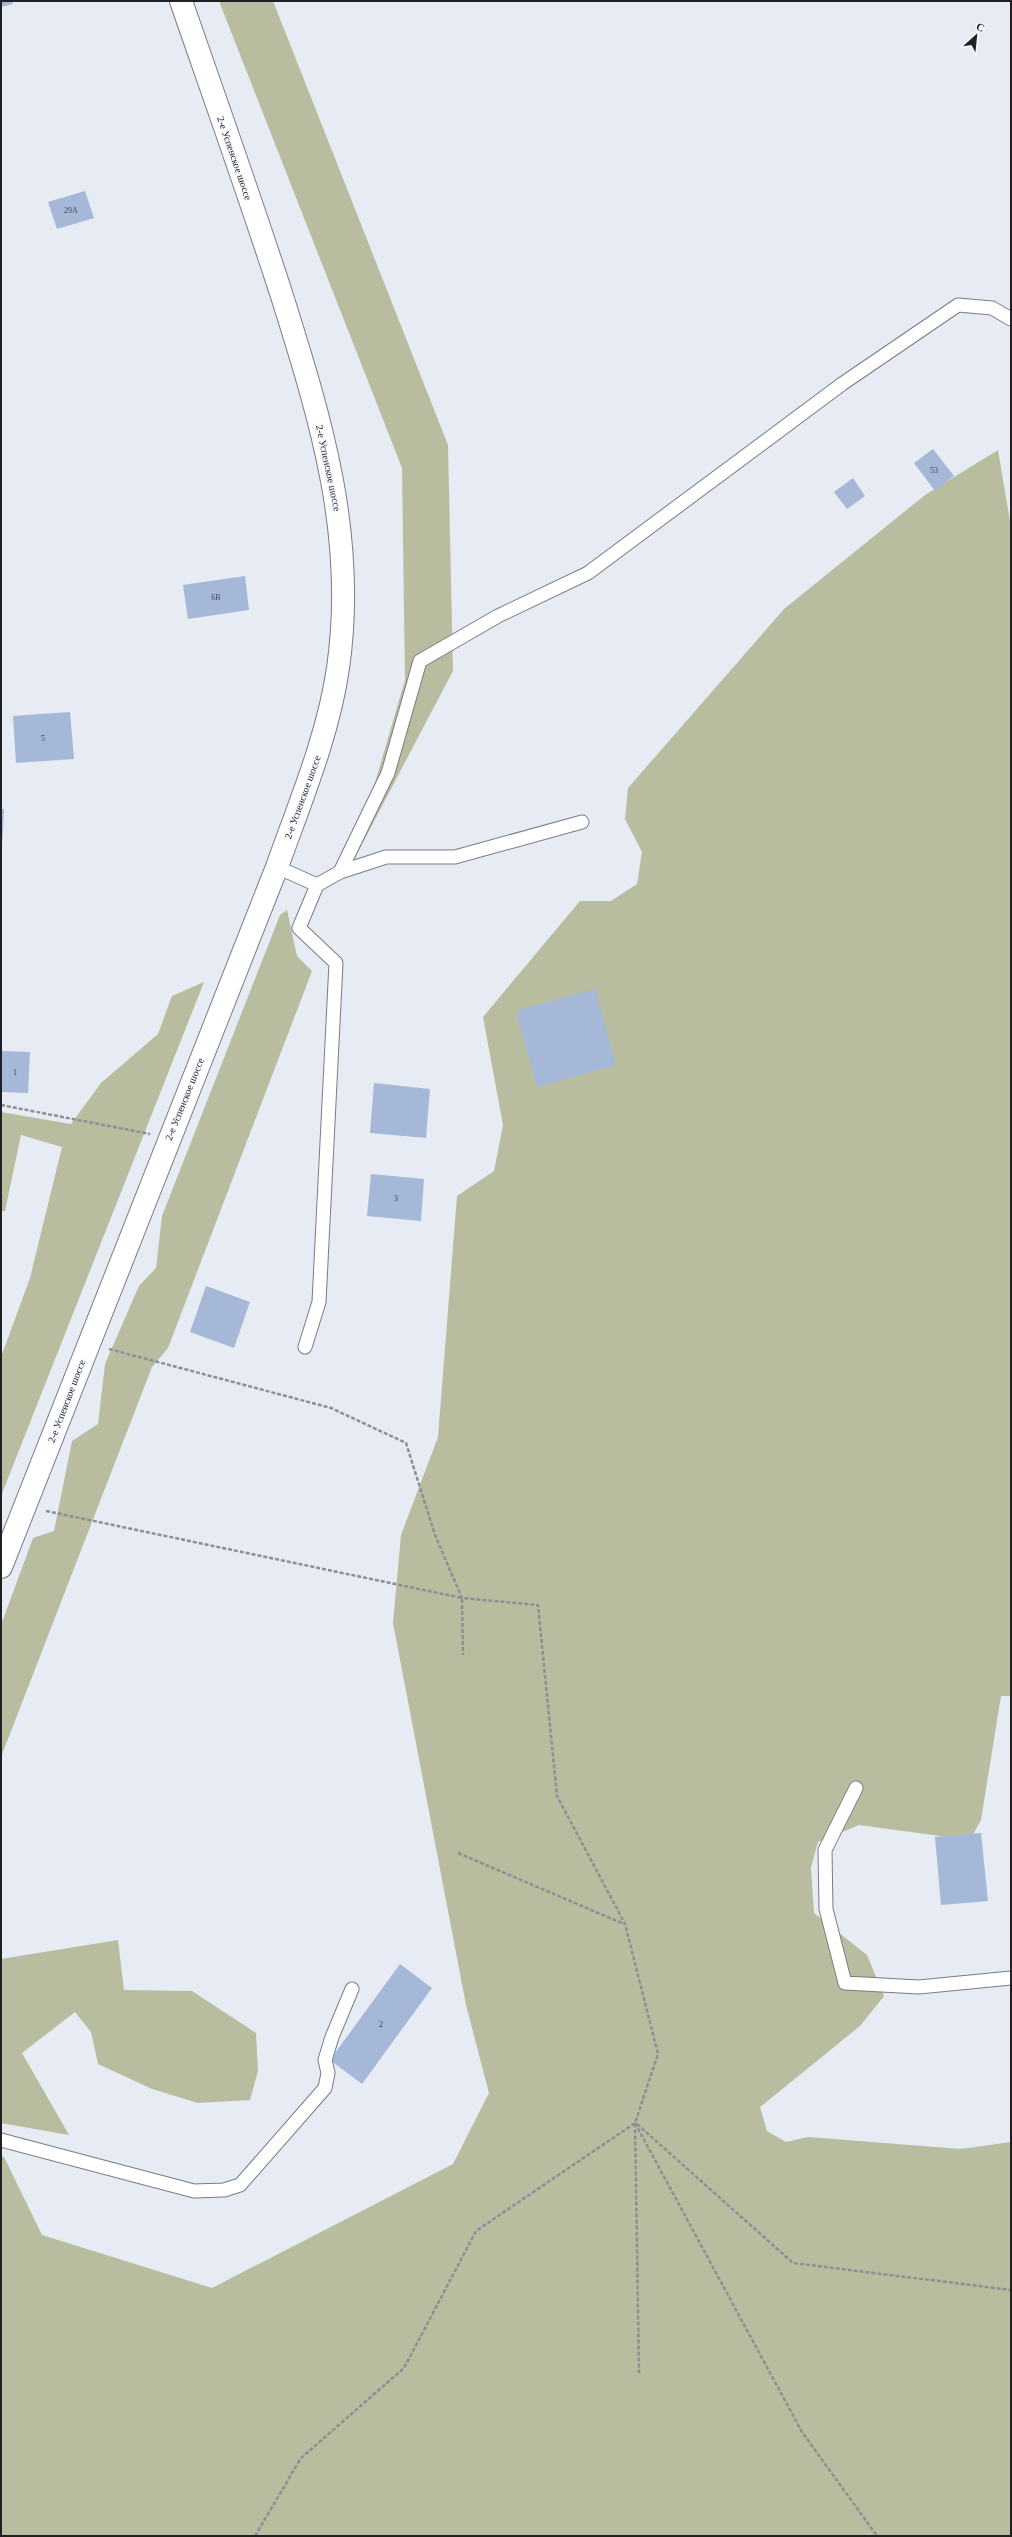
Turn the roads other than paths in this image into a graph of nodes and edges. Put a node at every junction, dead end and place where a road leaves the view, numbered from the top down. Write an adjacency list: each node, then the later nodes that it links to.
1 (181, 1): 4 (main road, 2-е Успенское шоссе)
2 (1011, 319): 5 (lane)
3 (582, 822): 5 (lane)
4 (277, 867): 6 (lane); 8 (main road, 2-е Успенское шоссе)
5 (340, 872): 6 (lane)
6 (317, 885): 7 (lane)
7 (305, 1347)
8 (1, 1566)
9 (856, 1788): 10 (lane)
10 (1011, 1978)
11 (352, 1989): 12 (lane)
12 (1, 2140)

